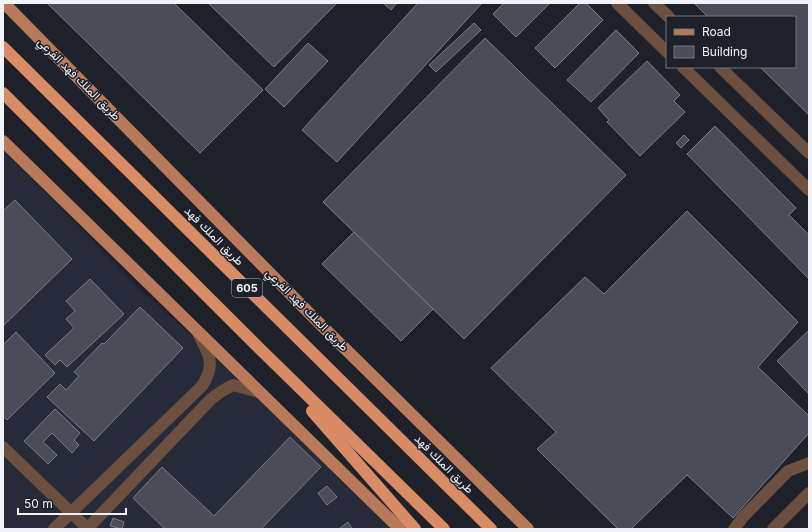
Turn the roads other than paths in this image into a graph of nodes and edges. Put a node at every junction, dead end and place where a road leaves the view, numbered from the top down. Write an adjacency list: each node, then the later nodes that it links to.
1 (4, 3): 26 (main road, طريق الملك فهد الفرعي)
2 (617, 3): 6 (street)
3 (654, 3): 4 (street)
4 (668, 16)
5 (3, 47): 25 (highway, طريق الملك فهد / 605)
6 (666, 51)
7 (683, 68): 12 (street)
8 (721, 68): 11 (street)
9 (3, 93): 14 (highway, 605)
10 (3, 141): 13 (main road)
11 (809, 153)
12 (809, 190)
13 (196, 329): 15 (main road); 19 (street)
14 (257, 346): 23 (highway); 24 (highway, 605)
15 (259, 392): 21 (street); 22 (main road)
16 (3, 447): 19 (street)
17 (809, 463): 27 (street)
18 (809, 493): 28 (street)
19 (70, 512): 20 (street); 21 (street)
20 (54, 529)
21 (87, 529)
22 (400, 529)
23 (415, 529)
24 (444, 529)
25 (490, 529)
26 (528, 529)
27 (734, 529)
28 (773, 529)

